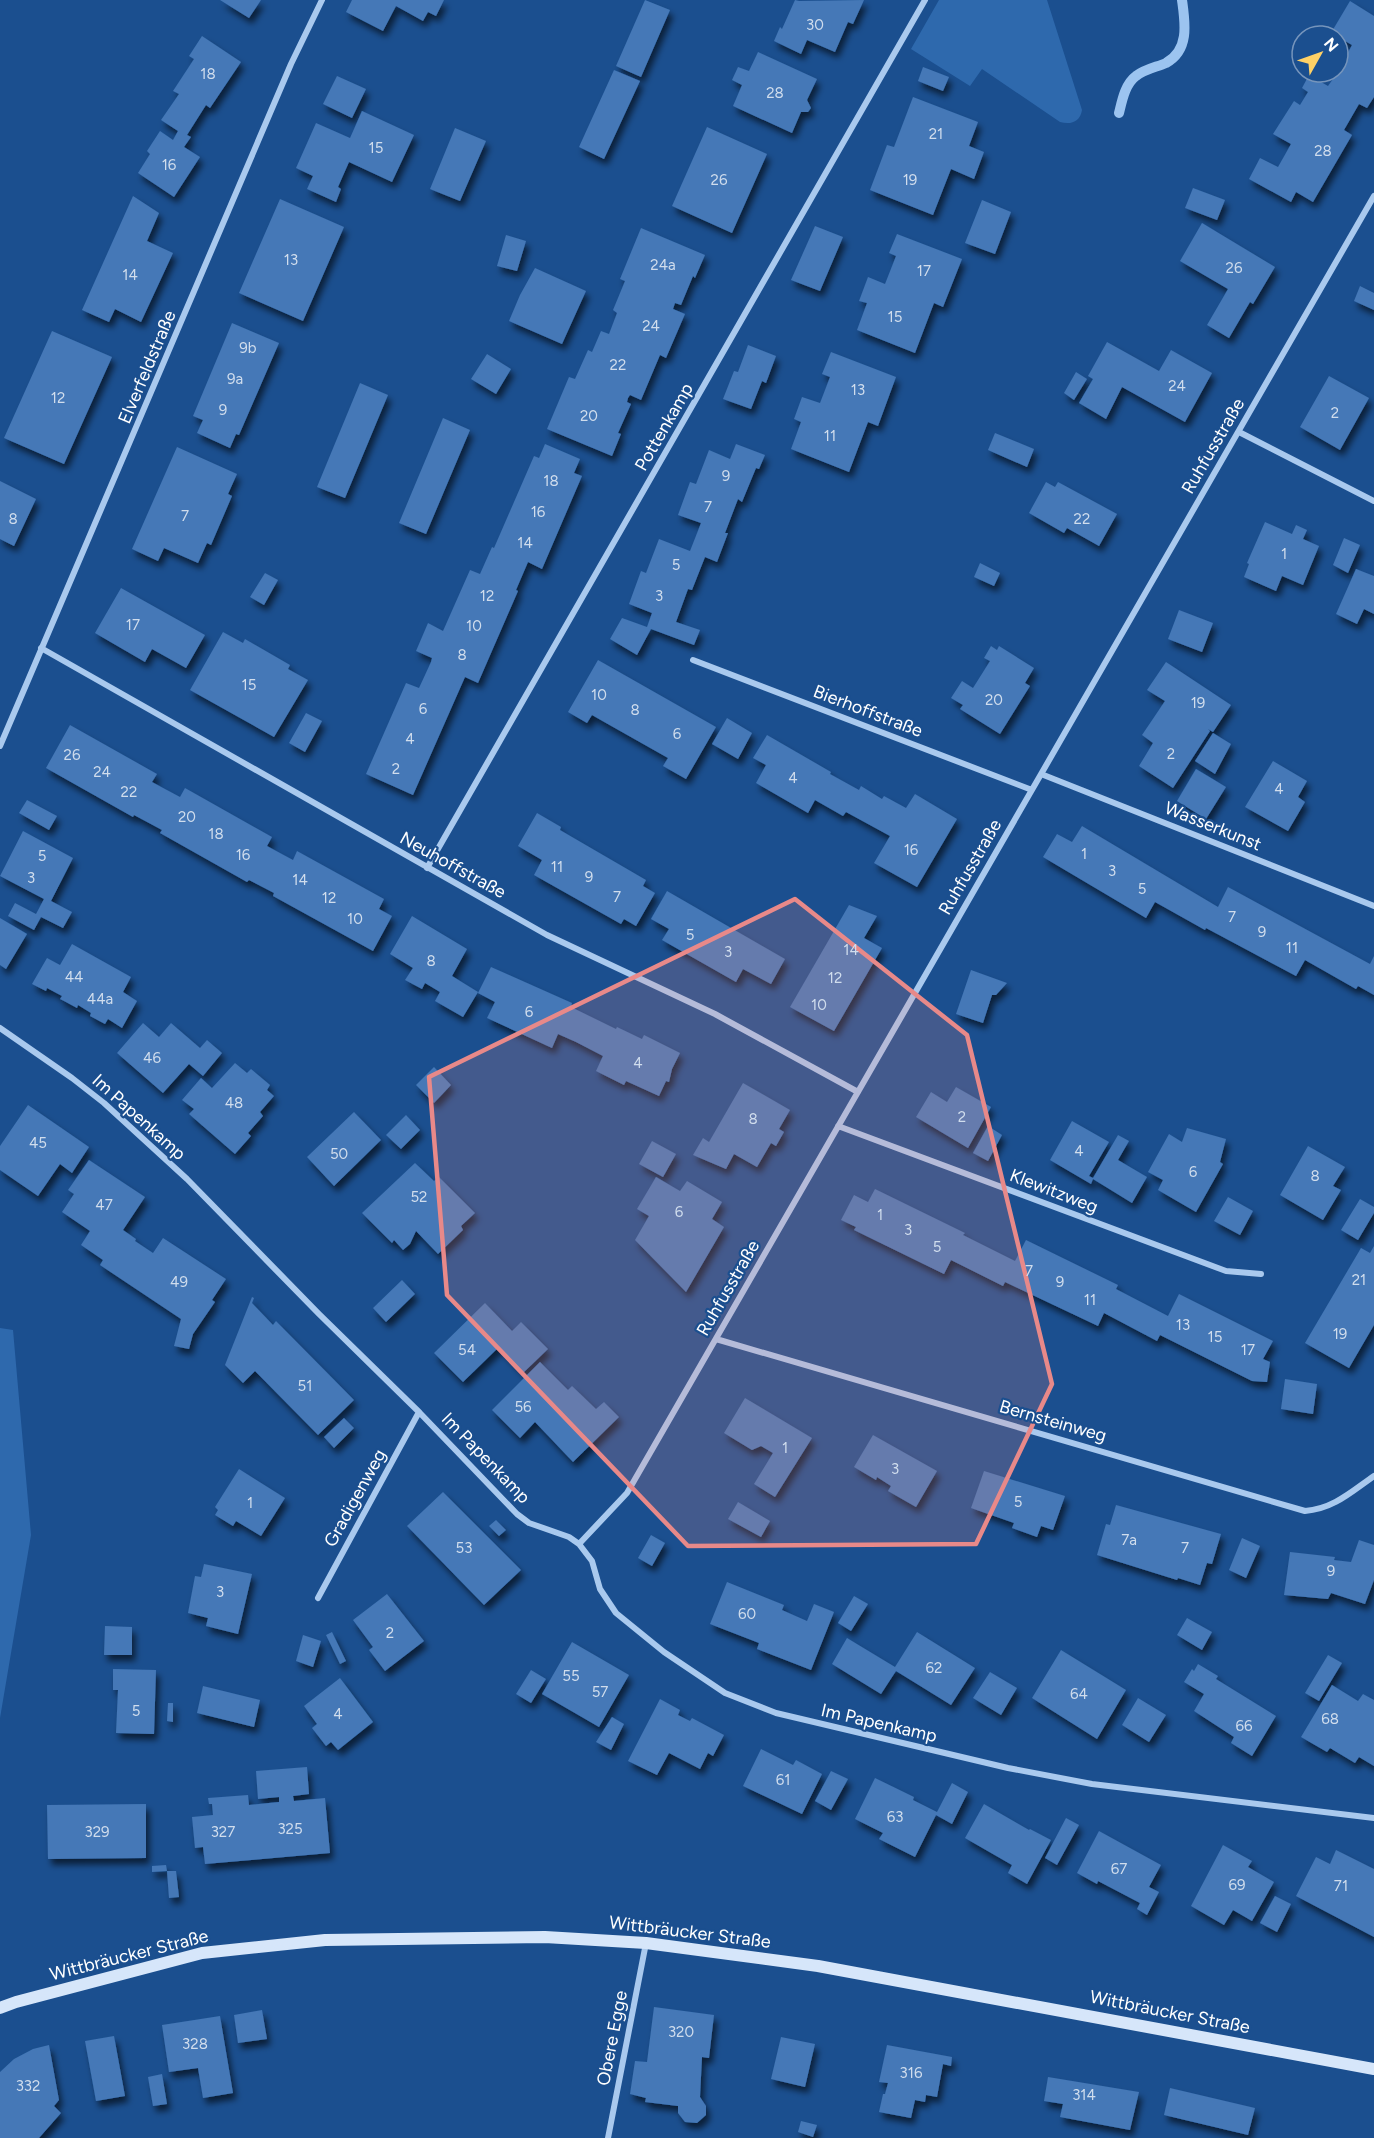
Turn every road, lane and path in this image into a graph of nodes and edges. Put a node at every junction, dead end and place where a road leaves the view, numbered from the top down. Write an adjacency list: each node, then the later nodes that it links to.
1 (322, 0): 6 (street, Elverfeldstraße)
2 (925, 0): 11 (street, Pottenkamp)
3 (1374, 196): 4 (street, Ruhfusstraße)
4 (1239, 432): 5 (street); 9 (street, Ruhfusstraße)
5 (1374, 501)
6 (41, 648): 8 (street, Elverfeldstraße); 11 (street, Neuhoffstraße)
7 (693, 660): 10 (street, Bierhoffstraße)
8 (0, 746)
9 (1041, 774): 10 (street, Ruhfusstraße); 12 (street, Wasserkunst)
10 (1032, 790): 14 (street, Ruhfusstraße)
11 (427, 868): 14 (street, Neuhoffstraße)
12 (1374, 906)
13 (0, 1029): 18 (street, Im Papenkamp)
14 (858, 1092): 15 (street, Ruhfusstraße)
15 (838, 1126): 16 (street, Klewitzweg); 17 (street, Ruhfusstraße)
16 (1261, 1274)
17 (716, 1339): 19 (street, Bernsteinweg); 20 (street, Ruhfusstraße)
18 (419, 1412): 20 (street, Im Papenkamp); 21 (street, Gradigenweg)
19 (1374, 1476)
20 (579, 1544): 22 (street, Im Papenkamp)
21 (318, 1598)
22 (1374, 1818)
23 (646, 1943): 24 (main road, Wittbräucker Straße); 25 (main road, Wittbräucker Straße); 26 (street, Obere Egge)
24 (0, 2008)
25 (1374, 2069)
26 (608, 2138)

